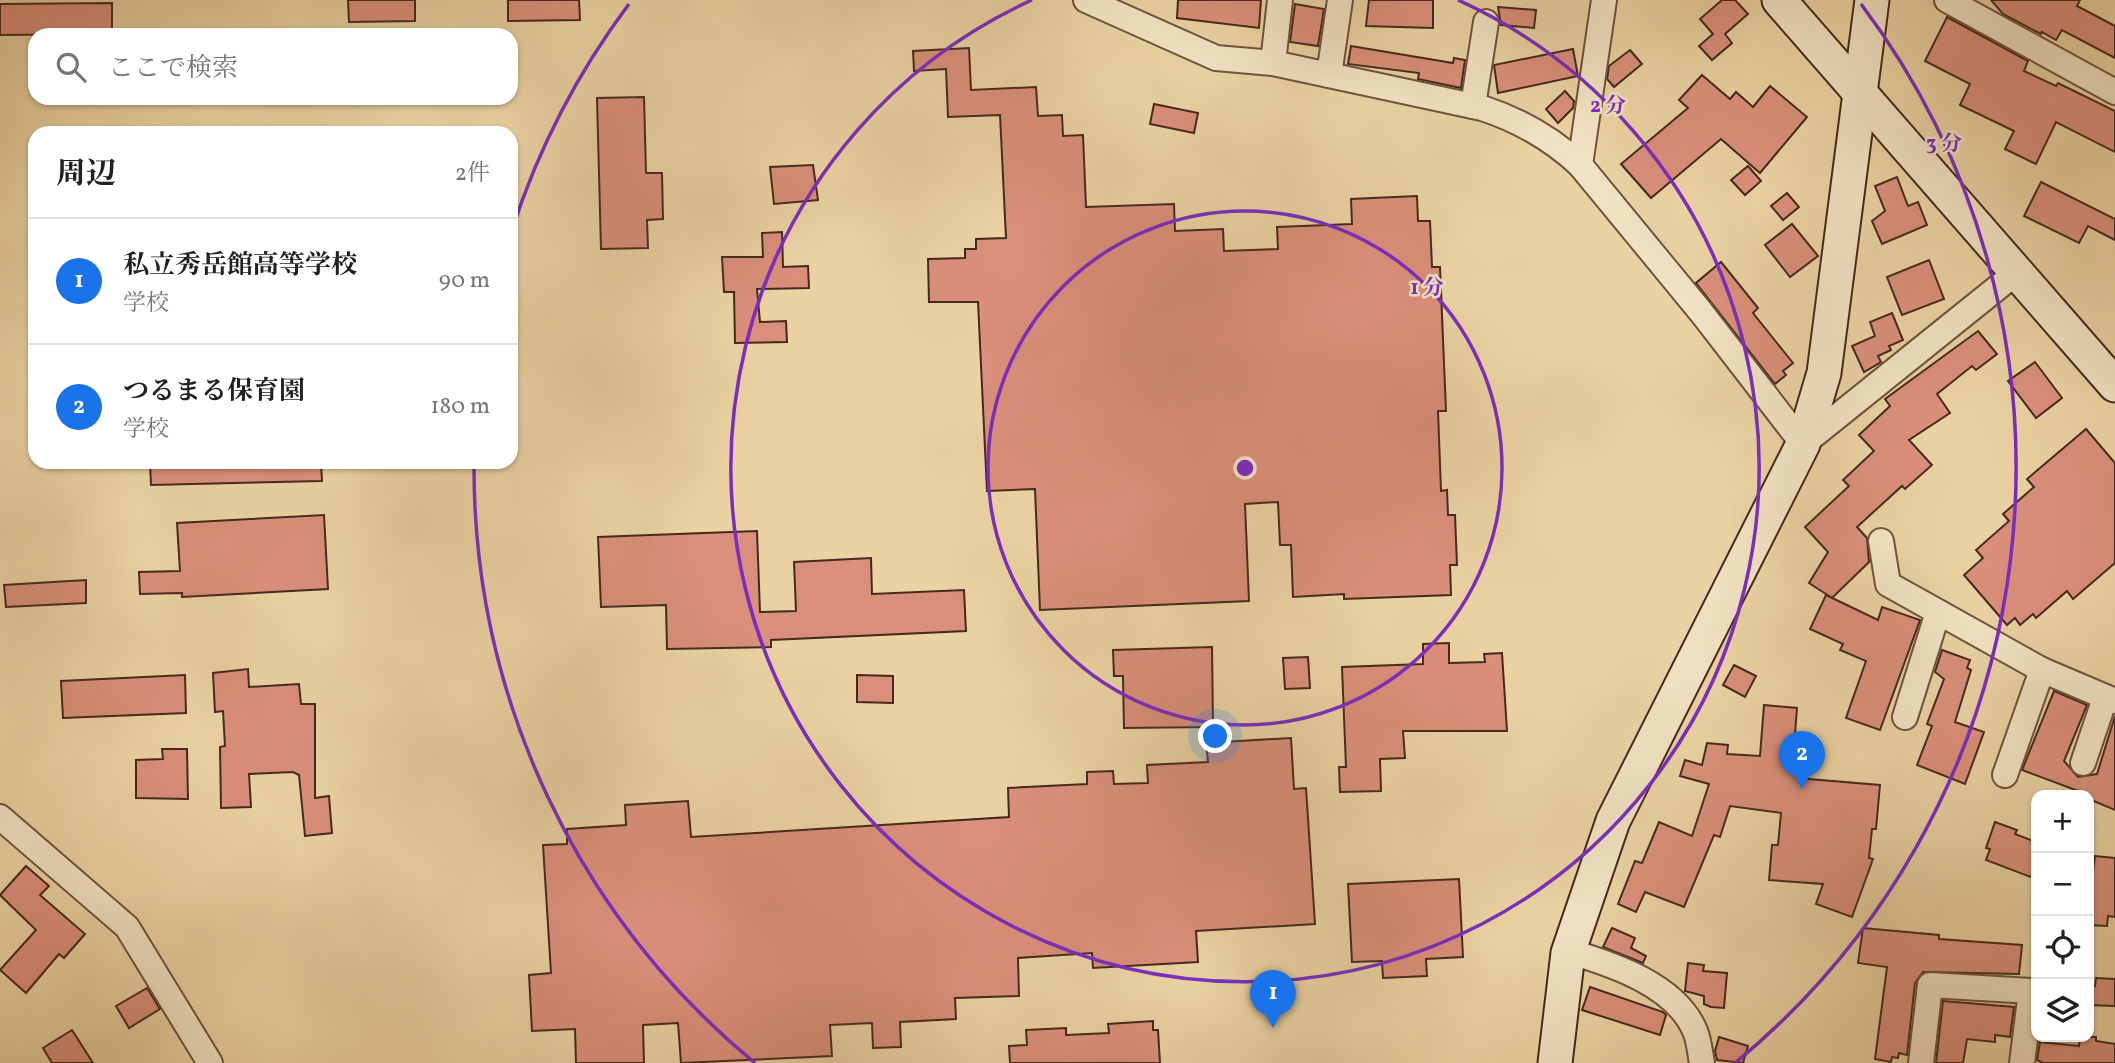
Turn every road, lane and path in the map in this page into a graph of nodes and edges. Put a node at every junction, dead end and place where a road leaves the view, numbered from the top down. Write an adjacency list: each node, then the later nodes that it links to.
1 (1086, 0): 9 (street)
2 (1280, 0): 9 (street)
3 (1340, 0): 10 (street)
4 (1604, 0): 14 (street)
5 (1779, 0): 11 (street)
6 (1872, 0): 11 (street)
7 (1947, 0): 12 (street)
8 (1486, 22): 13 (street)
9 (1273, 63): 10 (street)
10 (1329, 75): 13 (street)
11 (1862, 92): 15 (street); 17 (street)
12 (2115, 92)
13 (1474, 106): 14 (street)
14 (1580, 165): 17 (street)
15 (2017, 272): 16 (street); 17 (street)
16 (2115, 385)
17 (1802, 444): 26 (street)
18 (1881, 541): 19 (street)
19 (1938, 612): 20 (street); 22 (street)
20 (2042, 670): 21 (street); 24 (street)
21 (2110, 700): 23 (street)
22 (1905, 717)
23 (2083, 763)
24 (2005, 775)
25 (0, 817): 27 (street)
26 (1568, 951): 28 (street); 29 (street)
27 (210, 1063)
28 (1555, 1063)
29 (1702, 1063)
30 (1921, 1063): 31 (street)
31 (2022, 1063)

